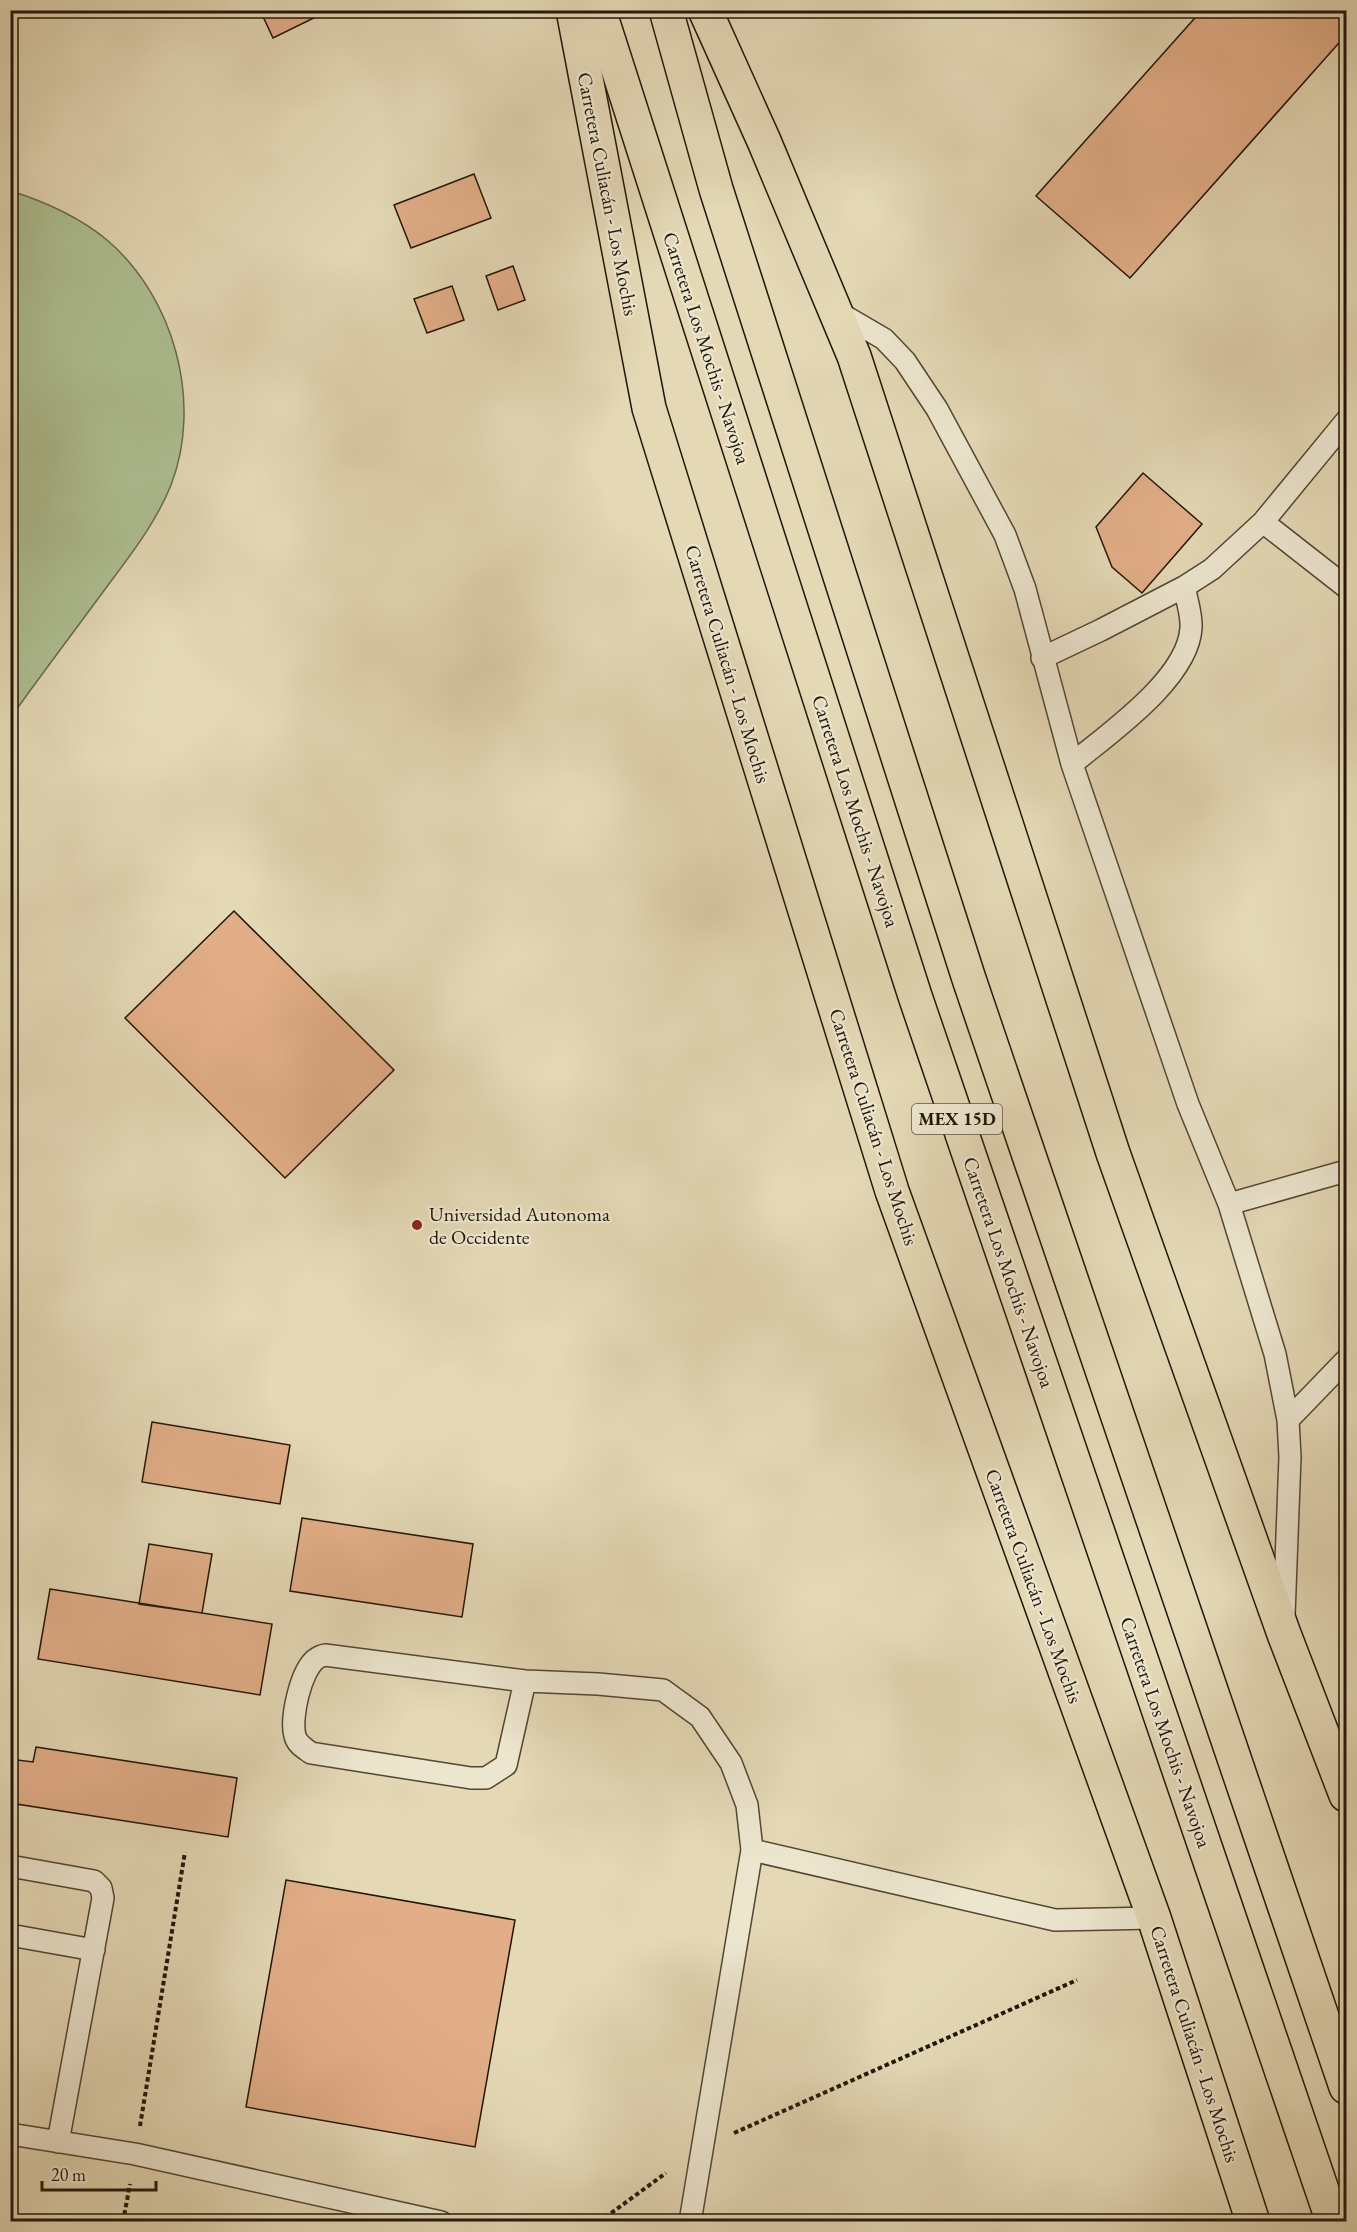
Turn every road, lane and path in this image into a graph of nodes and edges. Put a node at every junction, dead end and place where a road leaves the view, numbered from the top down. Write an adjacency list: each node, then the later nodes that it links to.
1 (573, 10): 22 (main road, Carretera Culiacán - Los Mochis)
2 (599, 10): 36 (main road, Carretera Los Mochis - Navojoa / MEX 15D)
3 (666, 10): 26 (main road, MEX 15D)
4 (705, 10): 5 (main road)
5 (836, 311): 10 (lane); 16 (main road)
6 (1347, 421): 7 (lane)
7 (1263, 522): 8 (lane); 9 (lane)
8 (1184, 587): 10 (lane); 11 (lane)
9 (1347, 587)
10 (1042, 658): 11 (lane)
11 (1072, 764): 13 (lane)
12 (1347, 1171): 13 (lane)
13 (1229, 1204): 15 (lane)
14 (1347, 1360): 15 (lane)
15 (1288, 1420): 16 (lane)
16 (1284, 1634): 18 (main road)
17 (525, 1681): 17 (lane); 19 (lane)
18 (1347, 1795)
19 (752, 1850): 22 (lane); 29 (lane)
20 (185, 1852): 30 (path)
21 (10, 1866): 24 (lane)
22 (1154, 1918): 35 (main road, Carretera Culiacán - Los Mochis)
23 (10, 1935): 24 (lane)
24 (94, 1950): 28 (lane)
25 (1077, 1980): 29 (path)
26 (1347, 2087)
27 (10, 2134): 28 (lane)
28 (58, 2142): 30 (lane)
29 (703, 2147): 33 (path); 34 (lane)
30 (135, 2154): 31 (path); 32 (lane)
31 (123, 2222)
32 (441, 2222)
33 (599, 2222)
34 (690, 2222)
35 (1253, 2222)
36 (1333, 2222)

